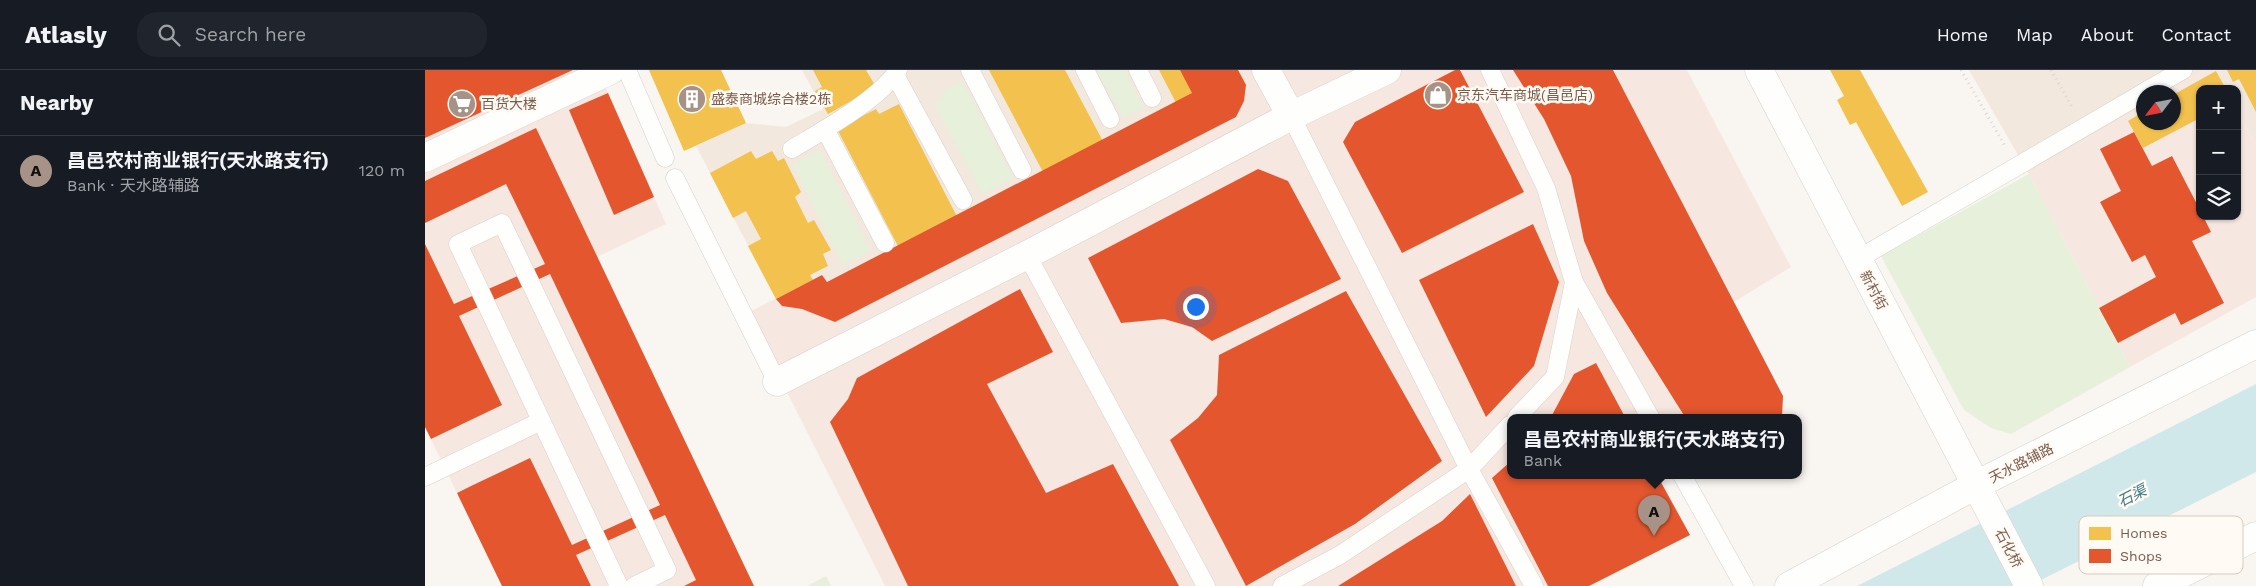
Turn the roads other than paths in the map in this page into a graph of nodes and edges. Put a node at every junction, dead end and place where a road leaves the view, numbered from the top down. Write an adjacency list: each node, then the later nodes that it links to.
1 (611, 70): 19 (street)
2 (627, 70): 20 (lane)
3 (969, 70): 21 (lane)
4 (1085, 70): 16 (lane)
5 (1138, 70): 13 (lane)
6 (1266, 70): 15 (street)
7 (1387, 70): 15 (street)
8 (1490, 70): 27 (lane)
9 (1759, 70): 26 (street, 新村街)
10 (2183, 70): 12 (lane)
11 (896, 72): 17 (lane); 23 (lane)
12 (2158, 85)
13 (1152, 98)
14 (2136, 98): 26 (lane)
15 (1291, 116): 25 (street); 34 (lane)
16 (1110, 119)
17 (825, 129): 18 (lane); 24 (lane)
18 (792, 149)
19 (425, 158)
20 (665, 158)
21 (1022, 170)
22 (675, 178): 29 (lane)
23 (963, 200)
24 (885, 243)
25 (1027, 255): 29 (street); 44 (lane)
26 (1858, 259): 37 (street, 新村街)
27 (1574, 282): 30 (lane); 31 (lane)
28 (2256, 344): 37 (street, 天水路辅路)
29 (777, 382)
30 (1520, 414)
31 (1648, 414)
32 (541, 421): 35 (lane); 42 (lane); 43 (lane)
33 (1507, 428): 34 (lane)
34 (1469, 469): 45 (lane); 46 (lane)
35 (425, 477)
36 (1684, 479): 47 (lane)
37 (1976, 485): 38 (street, 新村街); 48 (street, 天水路辅路)
38 (1989, 510): 49 (street, 石化桥)
39 (2256, 536): 40 (street)
40 (2243, 543)
41 (2181, 574): 50 (street)
42 (619, 586)
43 (634, 586)
44 (1207, 586)
45 (1282, 586)
46 (1534, 586)
47 (1744, 586)
48 (1789, 586)
49 (2029, 586)
50 (2157, 586)

